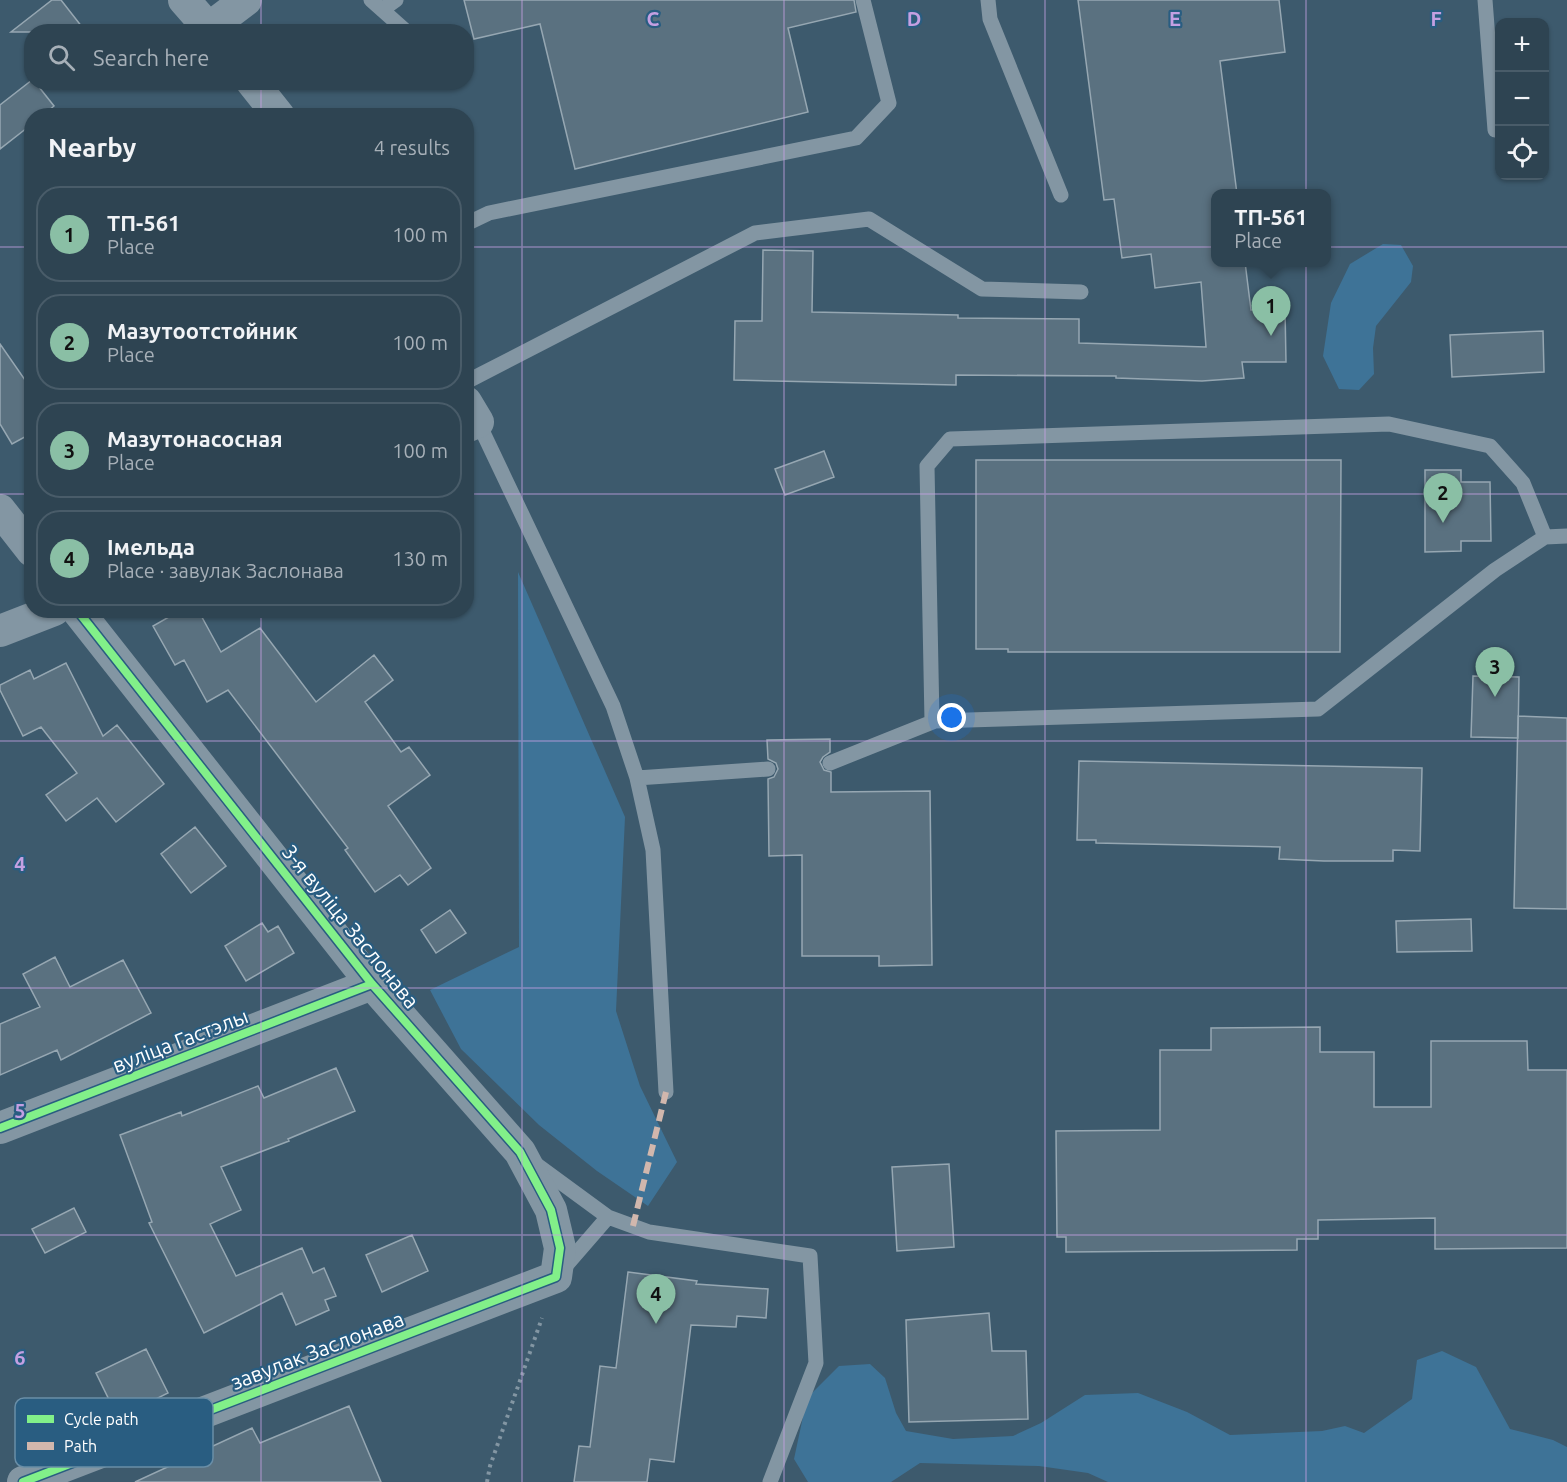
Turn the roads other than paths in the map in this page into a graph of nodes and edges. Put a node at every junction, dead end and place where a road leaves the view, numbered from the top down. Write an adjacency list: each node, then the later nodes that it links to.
1 (184, 0): 8 (street)
2 (246, 0): 9 (street)
3 (396, 0): 7 (lane)
4 (863, 0): 15 (lane)
5 (987, 0): 14 (lane)
6 (1485, 0): 13 (lane)
7 (376, 5): 10 (lane)
8 (205, 24)
9 (217, 24)
10 (398, 24)
11 (258, 90): 12 (street)
12 (273, 108)
13 (1495, 130)
14 (1060, 195)
15 (474, 220)
16 (1081, 292): 17 (lane)
17 (474, 378)
18 (474, 425): 29 (lane)
19 (0, 510): 22 (street)
20 (1567, 536): 21 (lane)
21 (1545, 537): 26 (lane); 26 (lane)
22 (24, 541)
23 (33, 618): 25 (street)
24 (83, 618): 30 (street, 3-я вуліца Заслонава)
25 (0, 631)
26 (933, 722): 27 (lane)
27 (830, 763)
28 (768, 769): 29 (lane)
29 (637, 778): 31 (lane)
30 (372, 984): 32 (street, вуліца Гастэлы); 33 (street, 3-я вуліца Заслонава)
31 (666, 1092)
32 (0, 1128)
33 (520, 1152): 34 (lane); 35 (street, 3-я вуліца Заслонава)
34 (608, 1217): 35 (lane); 39 (lane)
35 (556, 1277): 36 (street, завулак Заслонава)
36 (213, 1409)
37 (61, 1467): 38 (street, завулак Заслонава)
38 (22, 1482)
39 (770, 1482)

